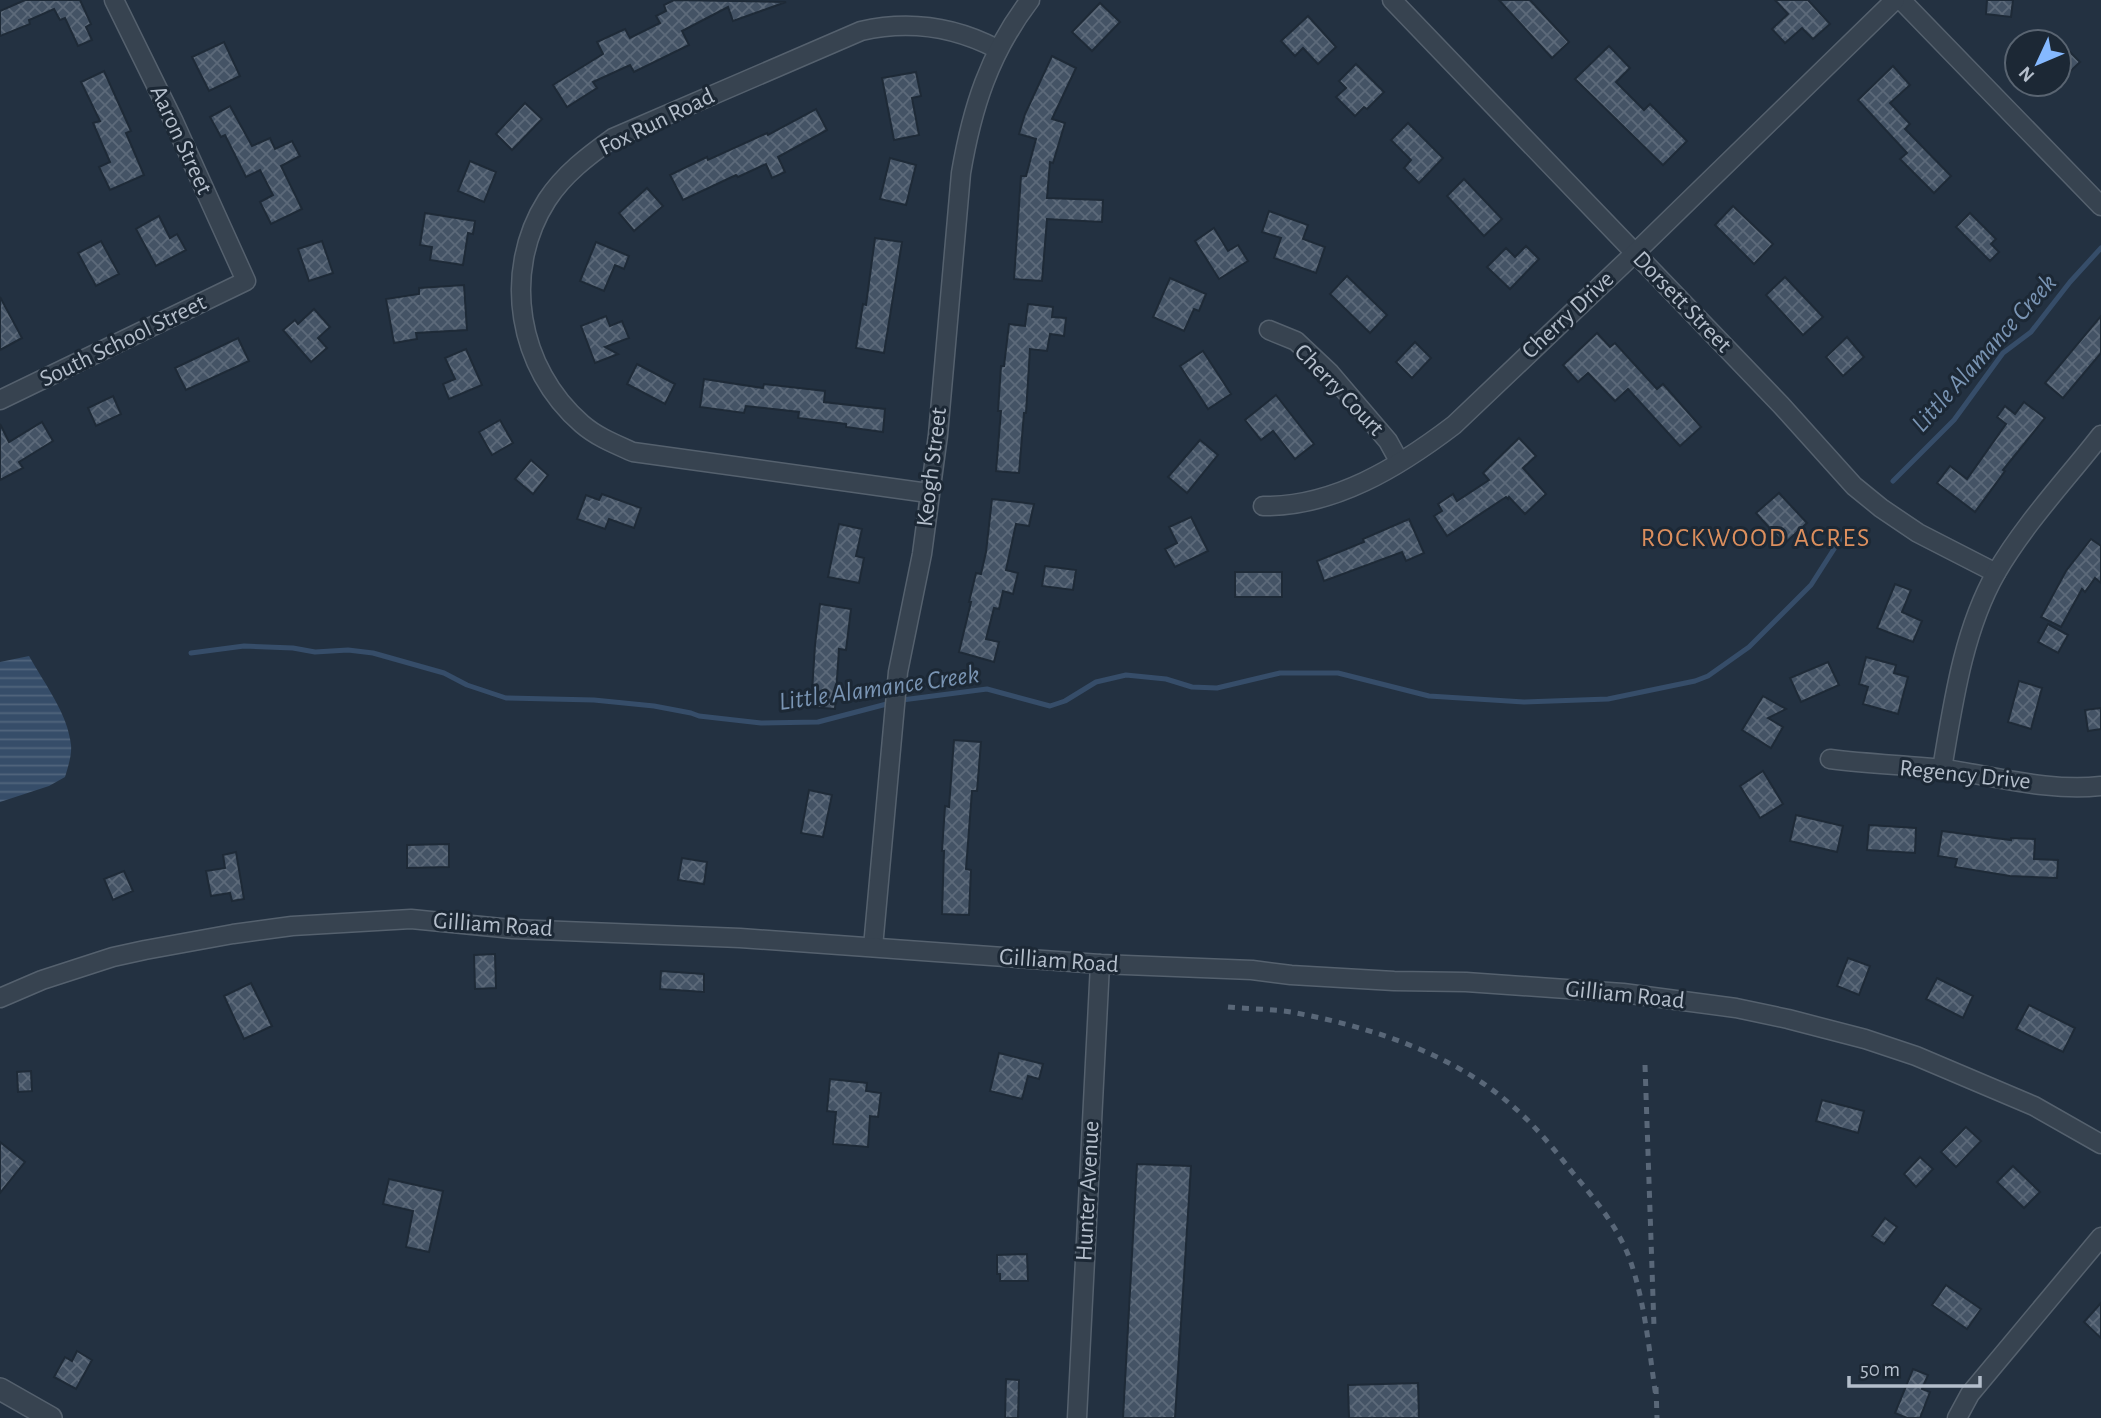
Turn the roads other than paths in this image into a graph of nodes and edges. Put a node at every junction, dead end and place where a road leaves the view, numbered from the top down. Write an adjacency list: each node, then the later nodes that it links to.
1 (114, 0): 9 (street, Aaron Street)
2 (1030, 0): 6 (street, Keogh Street)
3 (1392, 0): 8 (street, Dorsett Street)
4 (1895, 0): 8 (street, Cherry Drive)
5 (1901, 0): 7 (street)
6 (997, 49): 14 (street, Keogh Street); 14 (street, Fox Run Road)
7 (2101, 206)
8 (1635, 253): 13 (street, Cherry Drive); 16 (street, Dorsett Street)
9 (246, 281): 11 (street, South School Street)
10 (1269, 330): 13 (street, Cherry Court)
11 (0, 400)
12 (2101, 435): 16 (street)
13 (1399, 461): 15 (street, Cherry Drive)
14 (928, 493): 20 (street, Keogh Street)
15 (1263, 506)
16 (1996, 573): 18 (street)
17 (1830, 759): 18 (street, Regency Drive)
18 (1942, 769): 19 (street, Regency Drive)
19 (2101, 786)
20 (873, 947): 21 (street, Gilliam Road); 22 (street, Gilliam Road)
21 (1100, 964): 23 (street, Gilliam Road); 27 (street, Hunter Avenue)
22 (0, 998)
23 (2101, 1144)
24 (2101, 1237): 28 (street)
25 (0, 1389): 26 (street)
26 (51, 1418)
27 (1077, 1418)
28 (1956, 1418)

